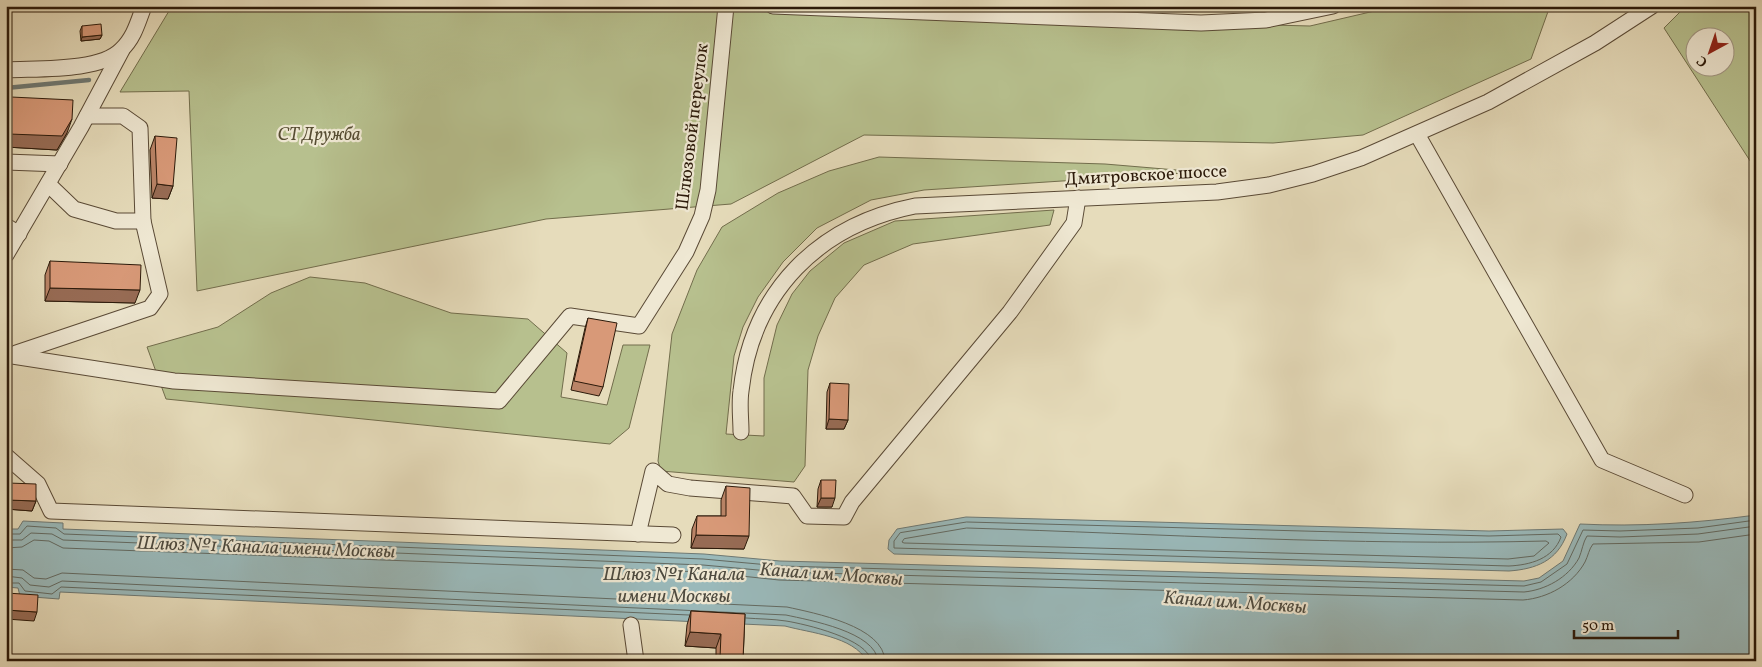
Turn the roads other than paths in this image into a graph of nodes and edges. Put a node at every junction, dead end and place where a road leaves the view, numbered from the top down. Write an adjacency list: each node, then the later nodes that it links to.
1 (144, 6): 8 (street)
2 (726, 6): 19 (street, Шлюзовой переулок)
3 (773, 6): 4 (street)
4 (1333, 6)
5 (1643, 6): 7 (street)
6 (1652, 6): 7 (street, Дмитровское шоссе)
7 (1633, 20): 11 (street, Дмитровское шоссе)
8 (122, 50): 9 (street); 10 (street)
9 (6, 70)
10 (87, 116): 13 (street); 16 (street)
11 (1418, 134): 15 (street, Дмитровское шоссе); 22 (street)
12 (6, 162): 13 (street)
13 (60, 164): 14 (street)
14 (48, 184): 16 (street); 17 (street)
15 (1078, 198): 20 (street, Дмитровское шоссе); 23 (street)
16 (143, 221): 19 (street)
17 (13, 230): 18 (street)
18 (6, 255)
19 (10, 355)
20 (741, 432)
21 (6, 456): 23 (street)
22 (1685, 495)
23 (638, 534): 24 (street)
24 (673, 535)
25 (631, 625): 26 (street)
26 (636, 661)

